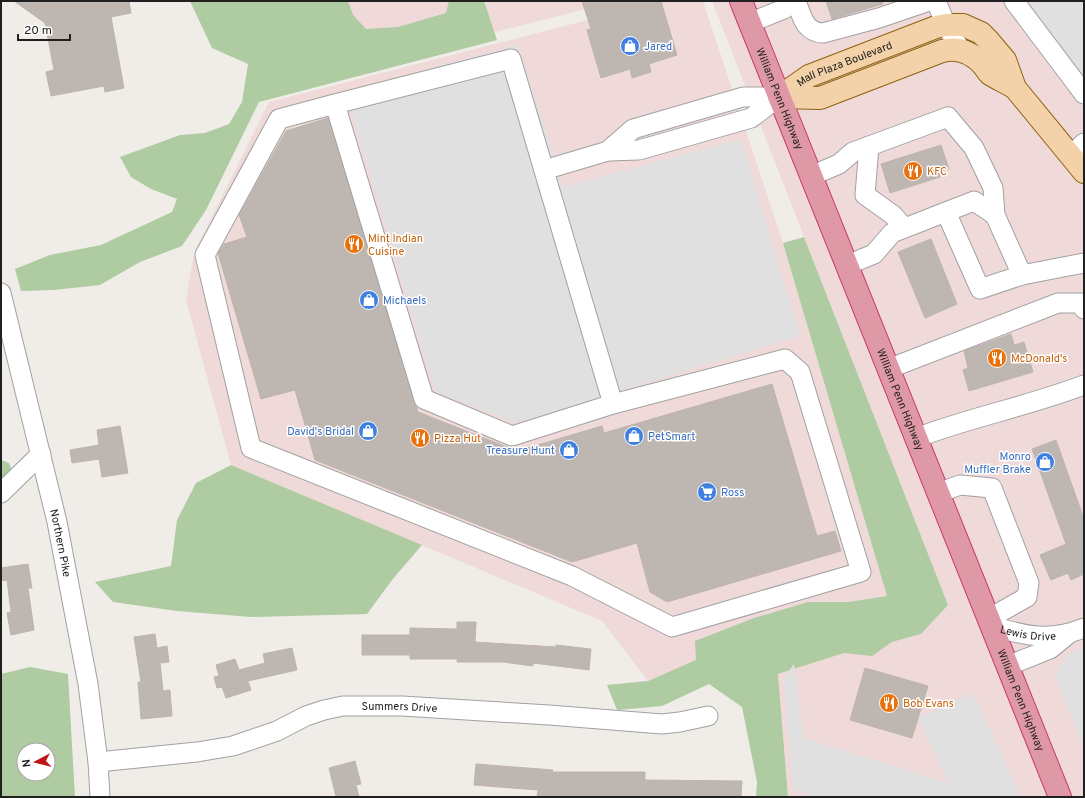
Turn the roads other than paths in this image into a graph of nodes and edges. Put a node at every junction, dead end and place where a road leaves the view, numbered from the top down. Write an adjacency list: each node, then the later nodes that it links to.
1 (741, 1): 7 (highway, William Penn Highway)
2 (792, 1): 7 (street)
3 (796, 1): 4 (street)
4 (929, 1)
5 (936, 1): 8 (street)
6 (1013, 1): 11 (street)
7 (749, 23): 12 (highway, William Penn Highway)
8 (946, 25): 9 (street); 10 (main road, Mall Plaza Boulevard); 12 (main road, Mall Plaza Boulevard)
9 (960, 49): 10 (main road, Mall Plaza Boulevard); 12 (main road, Mall Plaza Boulevard)
10 (1015, 88): 15 (main road, Mall Plaza Boulevard)
11 (1084, 94)
12 (779, 97): 16 (street); 18 (highway, William Penn Highway)
13 (335, 104): 16 (street); 29 (street); 29 (street)
14 (869, 146): 18 (street); 20 (street); 21 (street)
15 (1077, 149): 17 (main road, Mall Plaza Boulevard)
16 (544, 170): 29 (street)
17 (1084, 172)
18 (811, 176): 23 (highway, William Penn Highway)
19 (946, 212): 20 (street); 21 (street); 24 (street)
20 (995, 214): 24 (street)
21 (904, 228): 23 (street)
22 (1084, 264): 24 (street)
23 (846, 265): 27 (highway, William Penn Highway)
24 (1022, 274)
25 (1, 292): 31 (street, Northern Pike)
26 (1082, 306): 27 (street)
27 (888, 369): 30 (highway, William Penn Highway)
28 (1084, 385): 30 (street)
29 (613, 404)
30 (916, 438): 33 (highway, William Penn Highway)
31 (41, 454): 32 (street); 39 (street, Northern Pike)
32 (1, 493)
33 (938, 493): 34 (highway, William Penn Highway); 34 (street)
34 (990, 622): 36 (street, Lewis Drive); 37 (highway, William Penn Highway)
35 (1084, 628): 36 (street, Lewis Drive)
36 (1066, 636): 37 (street, Lewis Drive)
37 (1007, 666): 41 (highway, William Penn Highway)
38 (708, 716): 39 (street, Summers Drive)
39 (98, 762): 40 (street, Northern Pike)
40 (100, 797)
41 (1060, 797)

